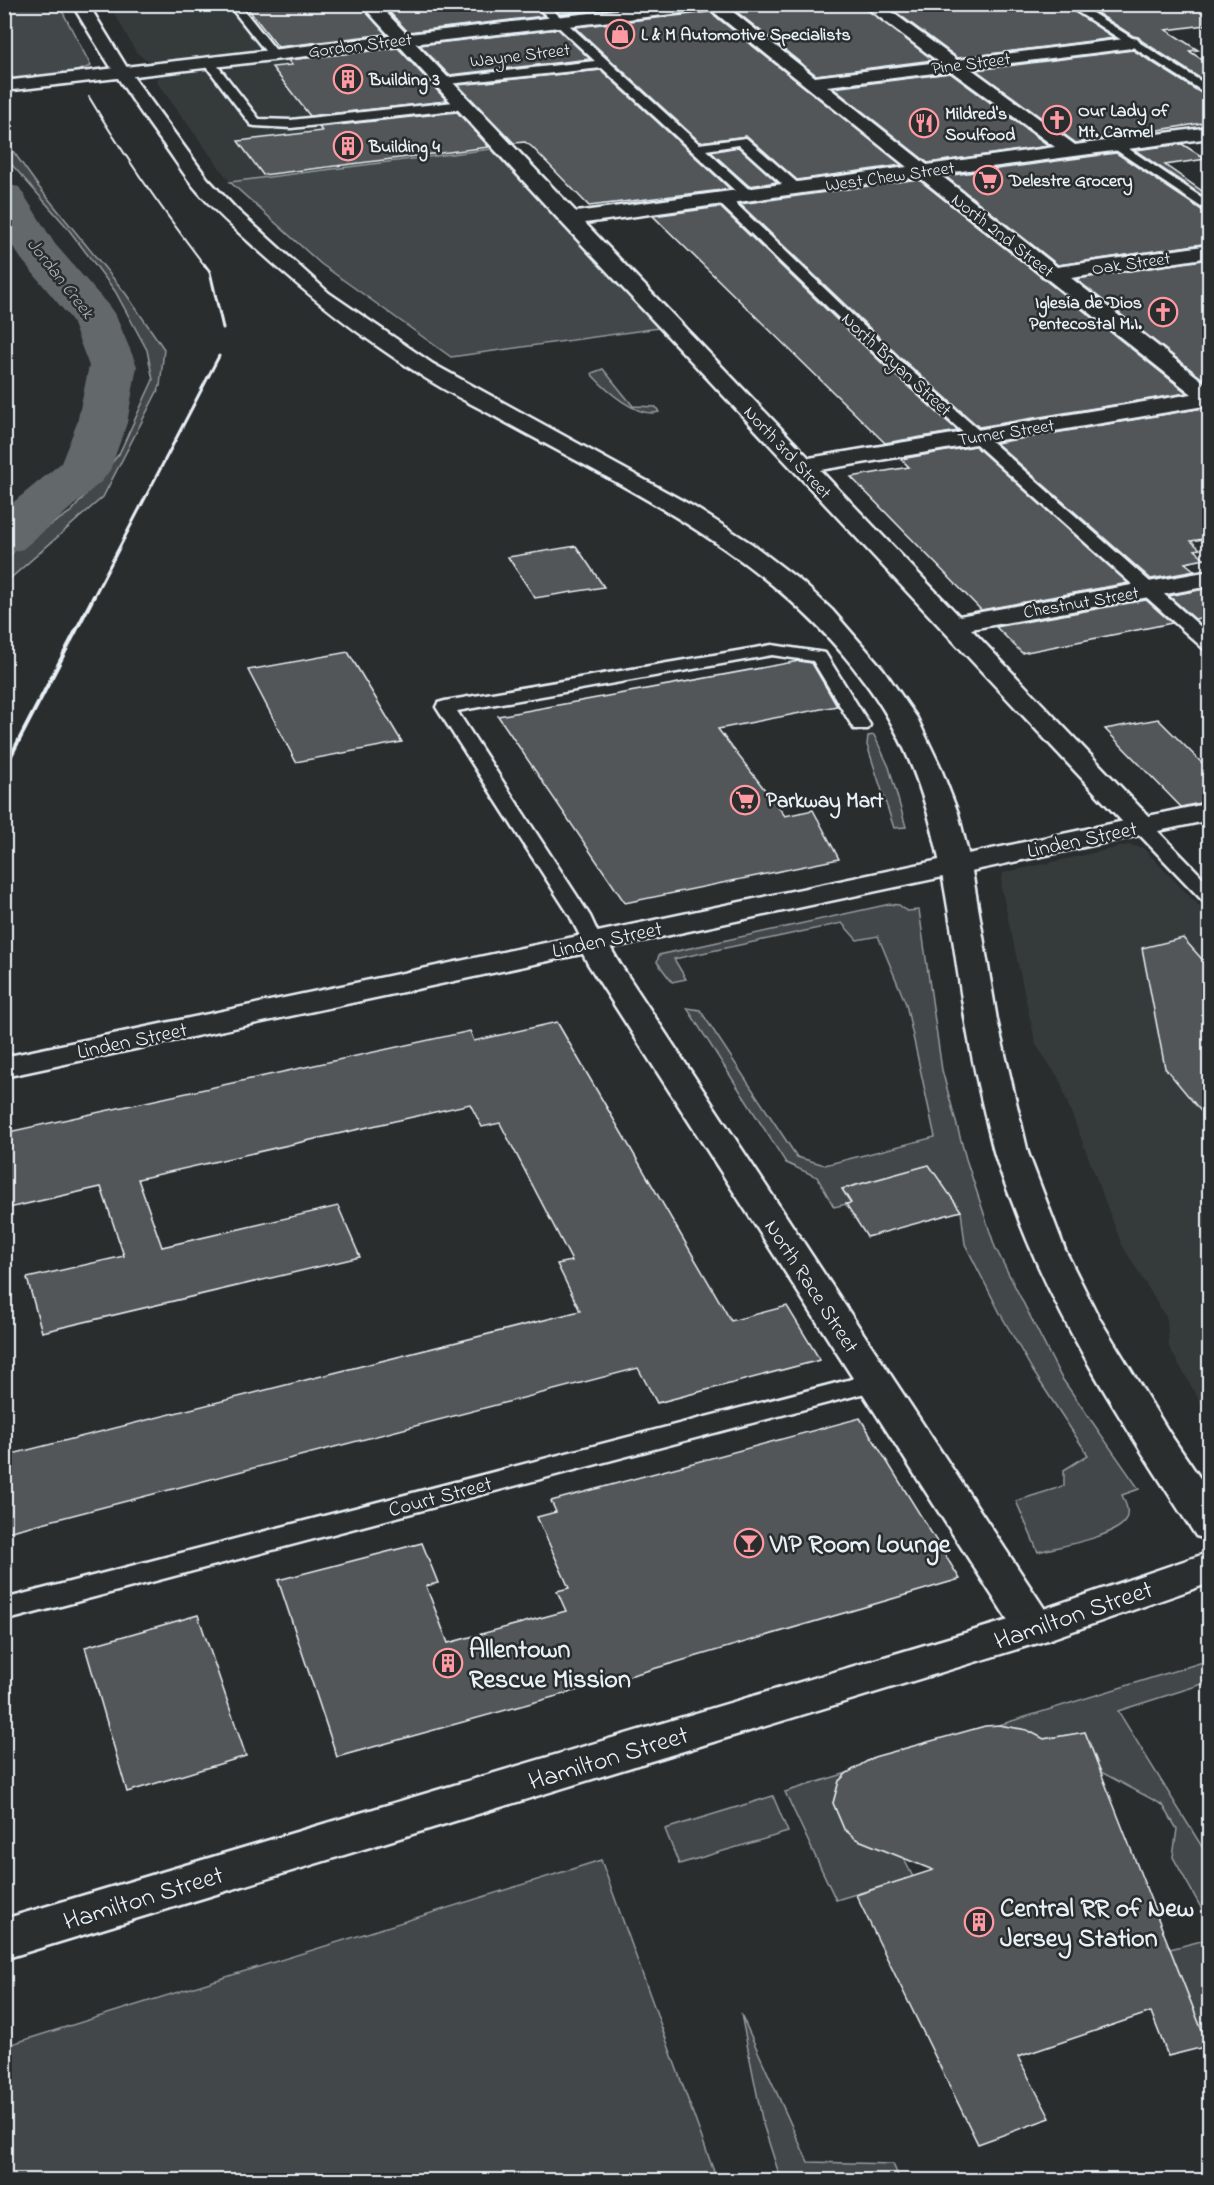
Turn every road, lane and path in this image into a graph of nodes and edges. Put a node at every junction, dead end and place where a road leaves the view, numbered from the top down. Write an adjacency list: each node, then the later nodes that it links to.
1 (80, 4): 15 (street)
2 (233, 4): 11 (lane)
3 (369, 4): 9 (street, North 3rd Street)
4 (539, 4): 8 (lane)
5 (870, 4): 14 (street)
6 (1070, 4): 10 (lane)
7 (713, 5): 8 (street, Gordon Street); 17 (street, North 2nd Street)
8 (559, 22): 9 (street, Gordon Street); 13 (lane)
9 (405, 40): 11 (street, Gordon Street); 16 (street, North 3rd Street)
10 (1132, 43): 14 (street, Pine Street); 19 (lane)
11 (274, 55): 12 (street, Gordon Street)
12 (209, 62): 15 (street, Gordon Street); 20 (lane)
13 (603, 64): 16 (lane, Wayne Street); 23 (lane)
14 (954, 65): 17 (street, Pine Street); 24 (street)
15 (121, 72): 18 (street, Gordon Street); 43 (street)
16 (442, 82): 20 (street, North 3rd Street)
17 (810, 83): 25 (street, North 2nd Street)
18 (10, 85)
19 (1209, 93)
20 (463, 105): 30 (street, North 3rd Street)
21 (1209, 132): 22 (street, West Chew Street)
22 (1117, 145): 24 (street, West Chew Street); 29 (lane)
23 (696, 148): 26 (lane); 27 (lane)
24 (1072, 151): 25 (street, West Chew Street)
25 (923, 171): 26 (street, West Chew Street); 32 (street, North 2nd Street)
26 (796, 189): 27 (street, West Chew Street)
27 (748, 195): 28 (street, West Chew Street)
28 (722, 198): 30 (street, West Chew Street); 34 (lane, North Bryan Street)
29 (1209, 209)
30 (569, 219): 35 (street, North 3rd Street)
31 (1209, 251): 32 (street, Oak Street)
32 (1053, 274): 33 (street, North 2nd Street)
33 (1209, 398): 34 (street, Turner Street)
34 (977, 437): 35 (street, Turner Street); 37 (lane, North Bryan Street)
35 (802, 465): 38 (street, North 3rd Street)
36 (1209, 578): 37 (street, Chestnut Street)
37 (1149, 589): 38 (street, Chestnut Street); 39 (lane, North Bryan Street)
38 (953, 625): 42 (street, North 3rd Street)
39 (1209, 645)
40 (861, 725): 45 (lane)
41 (1209, 812): 42 (street, Linden Street)
42 (1142, 826): 43 (street, Linden Street); 44 (lane, North 3rd Street)
43 (956, 866): 45 (street, Linden Street); 48 (street)
44 (1209, 897)
45 (592, 942): 46 (street, Linden Street); 47 (street, North Race Street)
46 (4, 1067)
47 (875, 1382): 50 (lane, Court Street); 51 (street, North Race Street)
48 (1209, 1525)
49 (1209, 1567): 51 (street, Hamilton Street)
50 (4, 1610)
51 (1035, 1628): 52 (street, Hamilton Street)
52 (4, 1939)

